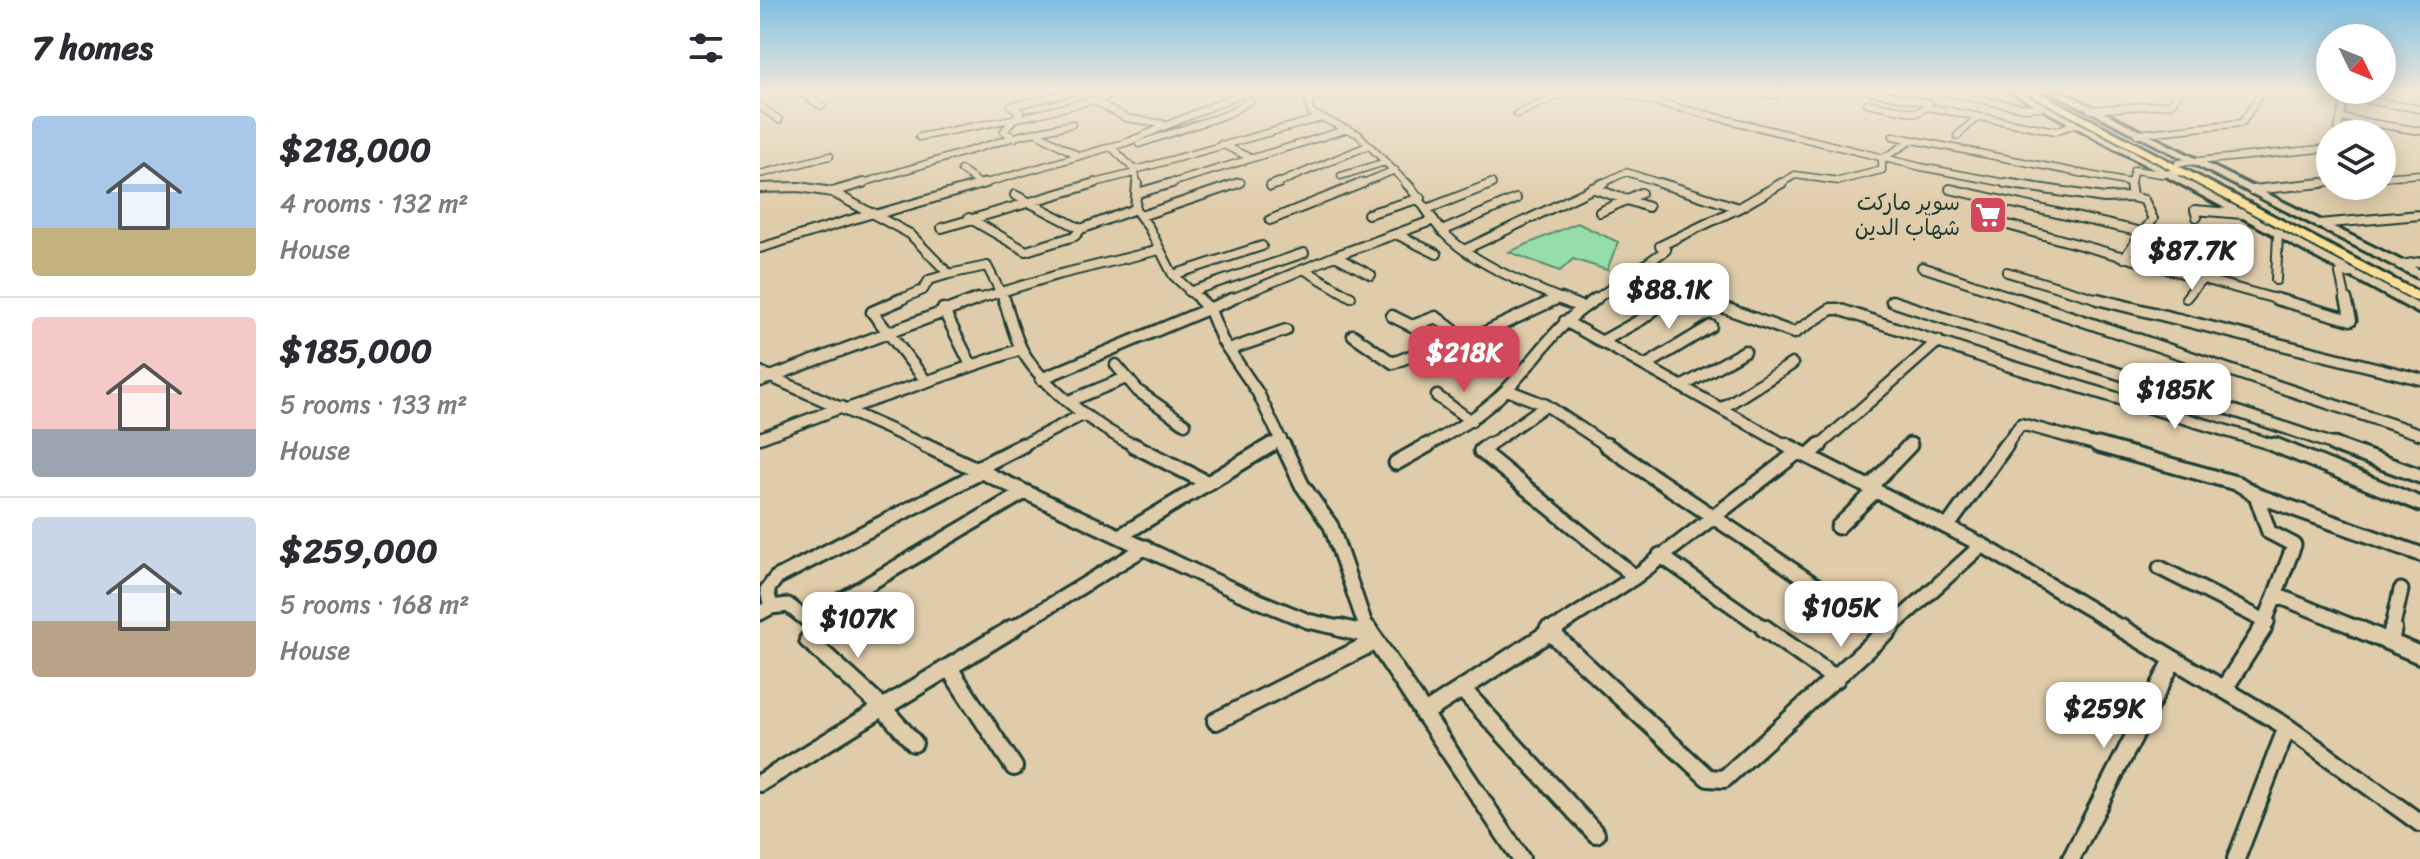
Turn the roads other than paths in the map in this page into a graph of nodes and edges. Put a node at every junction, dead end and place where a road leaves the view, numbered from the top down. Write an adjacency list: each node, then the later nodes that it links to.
1 (950, 131): 20 (street)
2 (1004, 131): 21 (street)
3 (1039, 131): 16 (street)
4 (1151, 131): 26 (street)
5 (1174, 131): 26 (street)
6 (1271, 131): 23 (street)
7 (1341, 131): 29 (street)
8 (1352, 131): 24 (street)
9 (1774, 131): 30 (street)
10 (1962, 131): 19 (street)
11 (2088, 131): 37 (street)
12 (2109, 131): 33 (main road)
13 (2114, 131): 33 (main road)
14 (2131, 131): 17 (street)
15 (2165, 131): 17 (street)
16 (1035, 132): 21 (street); 28 (street)
17 (2137, 134): 31 (street)
18 (1893, 136): 22 (street)
19 (1957, 136)
20 (919, 137)
21 (1015, 138): 52 (street)
22 (1911, 141): 30 (street); 43 (street)
23 (1221, 144): 29 (street); 36 (street)
24 (1367, 146): 32 (street); 47 (street)
25 (2316, 149): 31 (street)
26 (1114, 150): 28 (street); 36 (street)
27 (830, 156): 38 (street)
28 (1079, 156): 45 (street)
29 (1251, 158): 53 (street)
30 (1882, 159): 56 (street); 62 (street)
31 (2194, 161): 33 (street); 51 (street)
32 (1385, 162): 35 (street); 40 (street)
33 (2180, 167): 37 (street); 103 (main road); 110 (main road)
34 (961, 170): 45 (street)
35 (1395, 170): 57 (street); 73 (street)
36 (1135, 172): 53 (street); 60 (street)
37 (2168, 173): 43 (street); 68 (street)
38 (760, 174)
39 (2420, 174): 41 (street)
40 (1341, 176)
41 (2396, 176)
42 (1241, 182): 66 (street)
43 (2130, 183): 56 (street)
44 (2316, 183): 51 (street)
45 (980, 184): 65 (street)
46 (1491, 184): 63 (street)
47 (1271, 186)
48 (760, 188): 52 (street)
49 (1592, 188): 59 (street); 62 (street); 85 (street)
50 (1950, 189): 79 (street)
51 (2252, 190): 75 (street)
52 (832, 192): 65 (street)
53 (1138, 193): 66 (street)
54 (1641, 193): 59 (street)
55 (1015, 195): 60 (street)
56 (2132, 197): 79 (street)
57 (1421, 198): 63 (street); 67 (street)
58 (1516, 199): 78 (street)
59 (1626, 199): 61 (street); 64 (street)
60 (1028, 201): 70 (street); 77 (street)
61 (1648, 207)
62 (1739, 208): 94 (street)
63 (1427, 209): 74 (street)
64 (1600, 212)
65 (876, 213): 83 (street); 97 (street)
66 (1138, 213): 77 (street); 84 (street)
67 (1368, 214)
68 (2242, 214): 72 (street); 80 (street)
69 (2420, 215): 75 (street)
70 (966, 217): 76 (street); 77 (street)
71 (1979, 217): 89 (street)
72 (2197, 217)
73 (1270, 220)
74 (1434, 220): 78 (street); 81 (street)
75 (2319, 224): 91 (street)
76 (942, 228)
77 (1081, 229)
78 (1442, 231): 85 (street)
79 (2142, 232): 89 (street)
80 (2278, 233): 96 (street); 102 (street)
81 (1396, 234): 87 (street); 88 (street)
82 (1262, 246): 98 (street)
83 (760, 248)
84 (1159, 250): 98 (street); 105 (street)
85 (1464, 250): 108 (street)
86 (1304, 253): 106 (street)
87 (1437, 254)
88 (1335, 256): 93 (street); 99 (street)
89 (2124, 258): 101 (street)
90 (2420, 262): 91 (street)
91 (2400, 265): 100 (street)
92 (1922, 267): 148 (street)
93 (1305, 270): 107 (street); 114 (street)
94 (1637, 270): 104 (street); 112 (street)
95 (2007, 272): 136 (street)
96 (2352, 273): 101 (street); 115 (street)
97 (949, 274): 105 (street); 120 (street)
98 (1173, 275): 106 (street)
99 (1371, 275)
100 (2420, 275)
101 (2202, 278): 109 (street)
102 (2276, 280)
103 (2420, 289)
104 (1678, 291): 124 (street); 125 (street)
105 (1002, 292): 113 (street); 126 (street)
106 (1189, 292): 114 (street)
107 (1351, 297)
108 (1558, 298): 112 (street); 123 (street)
109 (2186, 298)
110 (2420, 299)
111 (1892, 301): 119 (street)
112 (1583, 308): 117 (street)
113 (943, 309): 120 (street); 130 (street)
114 (1210, 310): 127 (street); 135 (street)
115 (2420, 310)
116 (1392, 316): 123 (street)
117 (1565, 321): 124 (street); 139 (street)
118 (1711, 326): 132 (street)
119 (1964, 326): 125 (street); 155 (street)
120 (886, 329): 133 (street); 137 (street)
121 (1286, 330): 127 (street)
122 (1353, 335): 123 (street)
123 (1465, 339)
124 (1601, 342): 132 (street)
125 (1942, 343): 152 (street); 160 (street)
126 (1021, 349): 130 (street); 135 (street)
127 (1231, 349): 150 (street)
128 (1745, 351): 138 (street)
129 (1792, 364): 144 (street)
130 (971, 365): 137 (street)
131 (1116, 365): 134 (street)
132 (1645, 366): 138 (street)
133 (764, 377): 143 (street)
134 (1126, 378): 141 (street); 147 (street)
135 (1041, 379): 141 (street)
136 (2420, 379)
137 (926, 381): 143 (street)
138 (1683, 386): 144 (street)
139 (1507, 390): 142 (street); 146 (street)
140 (1437, 396): 146 (street)
141 (1069, 401): 145 (street)
142 (1546, 405): 161 (street); 170 (street)
143 (844, 408): 149 (street); 154 (street)
144 (1722, 408): 152 (street)
145 (1084, 414): 154 (street); 156 (street)
146 (1471, 421): 153 (street)
147 (1185, 424)
148 (2420, 434)
149 (760, 438)
150 (1281, 439): 156 (street); 177 (street)
151 (1911, 444): 157 (street)
152 (1803, 454): 157 (street); 161 (street)
153 (1396, 463)
154 (979, 470): 158 (street); 173 (street)
155 (2420, 476)
156 (1206, 482): 164 (street)
157 (1873, 488): 162 (street); 163 (street)
158 (1023, 493): 164 (street); 173 (street)
159 (2256, 495): 162 (street); 167 (street); 172 (street)
160 (2420, 504)
161 (1713, 516): 168 (street); 176 (street)
162 (1948, 526): 165 (street)
163 (1838, 527)
164 (1120, 536): 166 (street)
165 (1982, 545): 176 (street); 181 (street)
166 (1146, 547): 177 (street); 182 (street)
167 (2420, 554)
168 (1660, 555): 170 (street); 183 (street)
169 (2160, 568): 174 (street)
170 (1635, 577): 175 (street)
171 (2401, 590): 179 (street)
172 (2276, 595): 174 (street); 179 (street)
173 (766, 610)
174 (2267, 622): 184 (street)
175 (1548, 630): 183 (street); 185 (street)
176 (1886, 633): 183 (street)
177 (1372, 638): 187 (street); 188 (street)
178 (808, 640): 186 (street)
179 (2390, 642): 180 (street)
180 (2420, 655)
181 (2173, 660): 184 (street); 196 (street)
182 (949, 668): 186 (street); 191 (street)
183 (1836, 679)
184 (2224, 689): 189 (street)
185 (1463, 690): 187 (street); 194 (street)
186 (883, 708): 190 (street); 192 (street)
187 (1423, 714): 195 (street)
188 (1216, 721)
189 (2287, 727): 193 (street); 197 (street)
190 (914, 743)
191 (1014, 767)
192 (760, 783)
193 (2420, 823)
194 (1596, 834)
195 (1521, 859)
196 (2071, 859)
197 (2236, 859)

